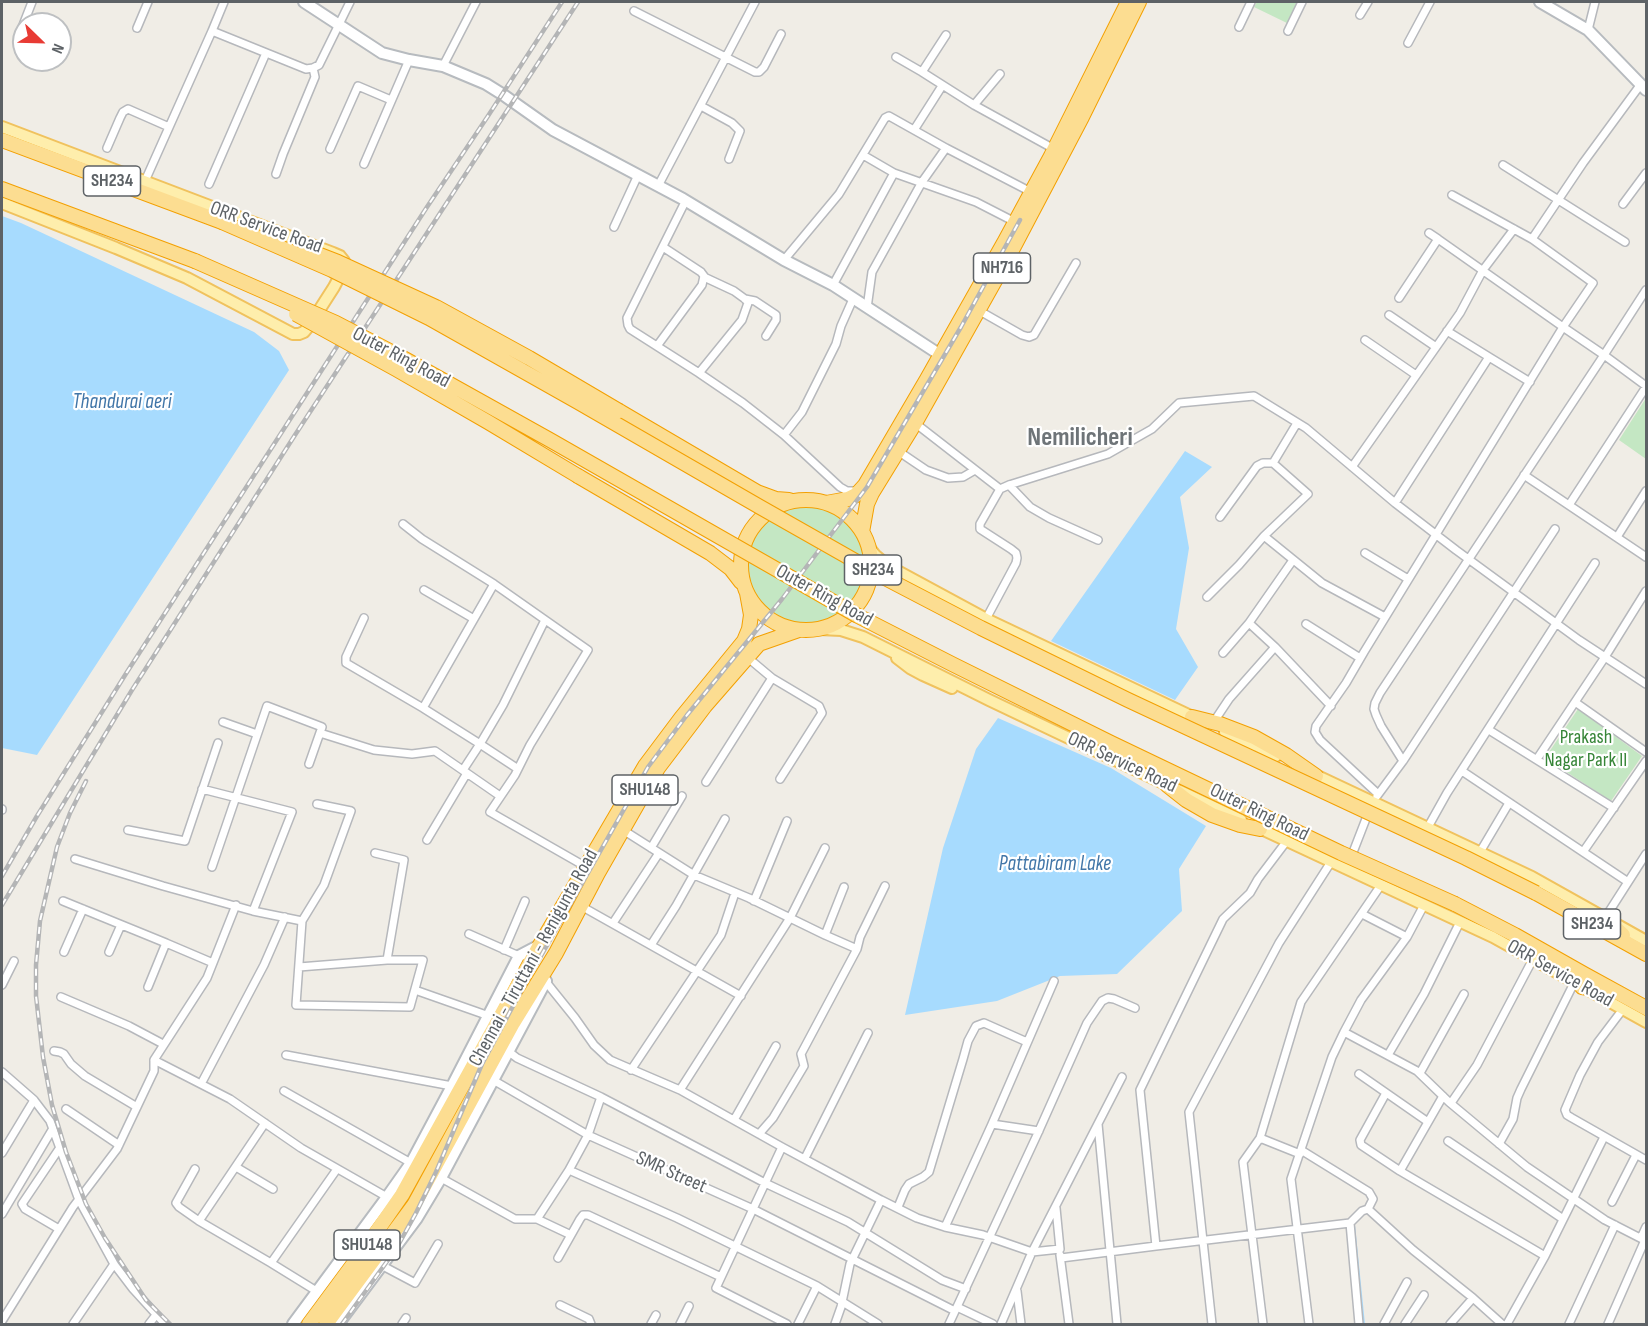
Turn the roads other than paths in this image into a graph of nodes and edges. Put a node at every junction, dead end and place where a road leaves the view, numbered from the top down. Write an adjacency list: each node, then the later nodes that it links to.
1 (148, 2): 19 (street)
2 (224, 2): 21 (street)
3 (304, 2): 17 (street)
4 (350, 2): 17 (street)
5 (476, 2): 30 (street)
6 (755, 2): 28 (street)
7 (1128, 2): 46 (highway, NH716)
8 (1139, 2): 86 (highway, NH716)
9 (1251, 2): 18 (street)
10 (1302, 2): 22 (street)
11 (1368, 2): 16 (street)
12 (1431, 2): 25 (street)
13 (1595, 2): 20 (street)
14 (1547, 3): 20 (street)
15 (634, 11): 28 (street)
16 (1360, 15)
17 (339, 24): 29 (street); 31 (street)
18 (1239, 27)
19 (137, 28)
20 (1588, 30): 35 (street)
21 (212, 31): 26 (street); 39 (street)
22 (1288, 32)
23 (781, 34): 28 (street)
24 (946, 35): 32 (street)
25 (1408, 43)
26 (266, 53): 31 (street); 57 (street)
27 (896, 57): 32 (street)
28 (726, 58): 37 (street)
29 (409, 60): 30 (street); 36 (street)
30 (443, 66): 54 (street)
31 (313, 68): 53 (street)
32 (922, 72): 34 (street)
33 (1000, 74): 38 (street)
34 (942, 86): 38 (street); 41 (street)
35 (1644, 87): 63 (street)
36 (392, 100): 45 (street); 49 (street)
37 (700, 105): 48 (street); 58 (street)
38 (974, 105): 46 (street)
39 (170, 126): 43 (street); 55 (street)
40 (2, 127): 55 (main road, ORR Service Road)
41 (914, 130): 44 (street); 47 (street)
42 (2, 140): 69 (highway, SH234, bridge)
43 (107, 148)
44 (946, 148): 56 (street); 60 (street)
45 (330, 149)
46 (1054, 149): 60 (highway, NH716)
47 (863, 155): 51 (street); 75 (street)
48 (729, 159)
49 (364, 164)
50 (1503, 165): 63 (street)
51 (894, 173): 56 (street); 80 (street)
52 (1647, 173): 65 (street)
53 (276, 174)
54 (638, 175): 58 (street); 67 (street)
55 (145, 181): 64 (main road, ORR Service Road)
56 (922, 182): 66 (street); 85 (street)
57 (209, 184)
58 (658, 186): 62 (street)
59 (2, 189): 77 (highway, Outer Ring Road / SH234)
60 (1031, 192): 66 (highway, NH716)
61 (1452, 195): 68 (street)
62 (686, 200): 74 (street); 75 (street)
63 (1558, 200): 72 (street); 73 (street)
64 (2, 203)
65 (1623, 204)
66 (1015, 222): 96 (highway, NH716)
67 (614, 227)
68 (1514, 229): 72 (street); 78 (street)
69 (244, 232): 113 (highway, bridge); 234 (highway, SH234, bridge)
70 (1429, 233): 71 (street)
71 (1438, 239): 78 (street); 83 (street)
72 (1532, 239): 88 (street)
73 (1625, 242)
74 (663, 247): 79 (street); 92 (street)
75 (784, 260): 80 (street)
76 (1076, 263): 86 (street)
77 (204, 265): 134 (highway, bridge); 253 (highway, Outer Ring Road / SH234, bridge)
78 (1483, 270): 88 (street); 89 (street)
79 (704, 277): 82 (street); 92 (street)
80 (833, 285): 84 (street)
81 (1647, 290): 94 (street)
82 (745, 298): 90 (street); 97 (street)
83 (1399, 298)
84 (853, 299): 85 (street); 103 (street)
85 (867, 308): 96 (street)
86 (978, 310): 96 (highway, NH716)
87 (1389, 315): 93 (street)
88 (1563, 327): 94 (street); 99 (street)
89 (1447, 331): 93 (street); 95 (street)
90 (766, 336)
91 (1365, 340): 98 (street)
92 (657, 346): 97 (street)
93 (1436, 347): 98 (street)
94 (1604, 355): 100 (street); 108 (street)
95 (1489, 357): 99 (street); 115 (street)
96 (945, 358): 101 (highway, NH716); 111 (highway, NH716)
97 (699, 373): 103 (street)
98 (1416, 375): 106 (street)
99 (1530, 382): 121 (street)
100 (1647, 386): 116 (street)
101 (915, 423): 104 (highway, NH716); 107 (street)
102 (1297, 423): 105 (street); 106 (street); 109 (street)
103 (784, 435): 111 (street)
104 (898, 451): 107 (street); 120 (highway, NH716)
105 (1273, 463): 117 (street); 122 (street)
106 (1352, 467): 115 (street)
107 (975, 470): 110 (street)
108 (1524, 475): 116 (street); 128 (street)
109 (1009, 485): 110 (street); 124 (street)
110 (1000, 489): 141 (street)
111 (861, 490): 114 (highway, Chennai - Tiruttani - Renigunta Road)
112 (1647, 491): 123 (street)
113 (801, 500): 114 (highway, Chennai - Tiruttani - Renigunta Road); 134 (highway, Chennai - Tiruttani - Renigunta Road)
114 (826, 503): 120 (highway, Chennai - Tiruttani - Renigunta Road)
115 (1395, 503): 121 (street)
116 (1569, 505): 123 (street)
117 (1220, 517)
118 (403, 524): 132 (street)
119 (1555, 529): 136 (street)
120 (862, 532): 125 (highway, Chennai - Tiruttani - Renigunta Road)
121 (1436, 534): 128 (street); 131 (street)
122 (1264, 536): 129 (street); 137 (street)
123 (1617, 537): 127 (street)
124 (1098, 540)
125 (868, 546): 141 (main road); 146 (highway, Chennai - Tiruttani - Renigunta Road)
126 (1365, 554): 131 (street)
127 (1647, 557)
128 (1469, 559): 136 (street); 168 (street)
129 (1293, 560): 138 (street); 143 (street)
130 (1595, 562): 145 (street)
131 (1408, 579): 138 (street)
132 (494, 584): 140 (street); 142 (street)
133 (424, 590): 140 (street)
134 (746, 591): 147 (highway, Chennai - Tiruttani - Renigunta Road); 205 (highway, Chennai - Tiruttani - Renigunta Road / SHU148)
135 (1647, 591): 151 (street)
136 (1513, 592): 145 (street); 168 (street)
137 (1207, 597)
138 (1385, 617): 152 (street)
139 (364, 618): 157 (street)
140 (474, 619): 157 (street)
141 (986, 619): 158 (main road)
142 (545, 620): 165 (street); 171 (street)
143 (1249, 623): 148 (street); 149 (street)
144 (1306, 624): 152 (street)
145 (1557, 624): 151 (street); 161 (street)
146 (819, 629): 147 (highway, Chennai - Tiruttani - Renigunta Road); 177 (main road, ORR Service Road)
147 (799, 630): 150 (highway, Chennai - Tiruttani - Renigunta Road / SHU148)
148 (1275, 647): 156 (street); 160 (street)
149 (1223, 653)
150 (747, 657): 153 (street); 191 (highway, Chennai - Tiruttani - Renigunta Road / SHU148)
151 (1605, 657): 154 (street); 155 (street)
152 (1360, 658): 156 (street)
153 (772, 678): 175 (street); 176 (street)
154 (1647, 684)
155 (1575, 702): 166 (street); 167 (street)
156 (1331, 706): 182 (street)
157 (423, 708): 165 (street)
158 (1192, 717): 160 (highway); 174 (main road)
159 (223, 722): 163 (street)
160 (1213, 723): 174 (highway)
161 (1489, 730): 167 (street); 172 (street)
162 (320, 733): 163 (street); 170 (street); 173 (street)
163 (257, 734): 181 (street)
164 (218, 743): 178 (street)
165 (480, 744): 171 (street); 173 (street)
166 (1647, 752)
167 (1537, 759): 185 (street)
168 (1403, 761): 182 (street)
169 (1647, 761): 185 (street)
170 (309, 764)
171 (518, 769): 179 (street)
172 (1462, 771): 183 (street); 188 (street)
173 (465, 772): 179 (street); 192 (street)
174 (1316, 776): 182 (main road)
175 (780, 779)
176 (706, 782)
177 (1167, 785): 189 (highway)
178 (202, 789): 181 (street); 190 (street)
179 (500, 796): 205 (street)
180 (682, 796): 194 (street)
181 (236, 797): 203 (street); 219 (street)
182 (1375, 798): 188 (main road); 204 (street)
183 (1509, 803): 196 (street); 197 (street)
184 (318, 804): 224 (street)
185 (1614, 808): 197 (street)
186 (724, 819): 206 (street)
187 (787, 821): 214 (street)
188 (1428, 827): 196 (main road)
189 (1260, 829): 193 (main road, ORR Service Road)
190 (128, 830)
191 (623, 830): 194 (street); 205 (highway, Chennai - Tiruttani - Renigunta Road / SHU148)
192 (427, 840)
193 (1286, 842): 202 (main road, ORR Service Road); 346 (street)
194 (651, 848): 199 (street)
195 (825, 848): 222 (street)
196 (1480, 852): 223 (main road)
197 (1583, 852): 207 (street)
198 (375, 853): 242 (street)
199 (659, 853): 206 (street); 226 (street)
200 (1647, 854): 207 (street)
201 (75, 859): 215 (street)
202 (1331, 862): 204 (main road, ORR Service Road); 342 (street)
203 (212, 867)
204 (1346, 869): 208 (main road, ORR Service Road)
205 (592, 870): 217 (highway, Chennai - Tiruttani - Renigunta Road / SHU148); 232 (highway, Chennai - Tiruttani - Renigunta Road / SHU148)
206 (694, 875): 211 (street); 233 (street)
207 (1628, 882): 223 (street)
208 (1381, 885): 216 (main road, ORR Service Road); 220 (street)
209 (885, 886): 235 (street)
210 (844, 887): 229 (street)
211 (735, 893): 214 (street); 246 (street)
212 (525, 900): 236 (street)
213 (63, 901): 218 (street)
214 (754, 901): 222 (street)
215 (236, 905): 219 (street); 244 (street)
216 (1424, 905): 225 (main road, ORR Service Road); 230 (street)
217 (581, 906): 226 (street); 239 (highway, Chennai - Tiruttani - Renigunta Road / SHU148)
218 (83, 909): 227 (street); 237 (street)
219 (253, 911): 221 (street)
220 (1362, 914): 230 (street); 299 (street)
221 (285, 917): 224 (street); 278 (street)
222 (790, 918): 229 (street); 255 (street)
223 (1605, 918): 234 (highway)
224 (302, 921): 245 (street)
225 (1460, 922): 241 (main road, ORR Service Road); 270 (street)
226 (614, 923): 233 (street)
227 (121, 925): 231 (street); 238 (street)
228 (469, 934): 236 (street)
229 (825, 935): 235 (street)
230 (1407, 937): 262 (street)
231 (166, 943): 244 (street); 251 (street)
232 (540, 945): 240 (street); 310 (highway, Chennai - Tiruttani - Renigunta Road / SHU148)
233 (651, 945): 246 (street)
234 (1643, 948)
235 (856, 949): 296 (street)
236 (504, 950): 240 (street)
237 (64, 952)
238 (109, 952)
239 (556, 953): 248 (street); 316 (highway, Chennai - Tiruttani - Renigunta Road / SHU148)
240 (519, 956): 260 (street)
241 (1533, 959): 250 (main road, ORR Service Road); 286 (street)
242 (387, 960): 245 (street); 252 (street)
243 (14, 961): 249 (street)
244 (213, 963): 265 (street)
245 (299, 967): 252 (street)
246 (698, 971): 255 (street); 272 (street)
247 (1054, 981): 264 (street)
248 (546, 982): 267 (street); 272 (street)
249 (2, 985)
250 (1578, 985): 253 (highway); 259 (main road, ORR Service Road); 302 (street)
251 (148, 987)
252 (415, 990): 260 (street)
253 (1618, 992): 258 (highway, Outer Ring Road / SH234)
254 (1464, 994): 274 (street)
255 (741, 996): 280 (street)
256 (61, 997): 265 (street)
257 (1135, 1008): 295 (street)
258 (1647, 1008)
259 (1623, 1009): 261 (main road, ORR Service Road); 298 (street)
260 (489, 1016): 279 (street)
261 (1647, 1022)
262 (1344, 1032): 270 (street); 305 (street)
263 (868, 1033): 308 (street)
264 (1027, 1042): 293 (street); 325 (street)
265 (164, 1044): 271 (street)
266 (776, 1046): 289 (street)
267 (508, 1051): 277 (street); 284 (street)
268 (54, 1052): 287 (street)
269 (286, 1055): 279 (street)
270 (1388, 1055): 274 (street)
271 (154, 1060): 278 (street); 287 (street)
272 (631, 1070): 280 (street)
273 (2, 1071): 285 (street)
274 (1420, 1073): 283 (street)
275 (1359, 1074): 282 (street)
276 (1122, 1077): 291 (street)
277 (493, 1080): 297 (street, SMR Street); 316 (street)
278 (201, 1084): 292 (street)
279 (452, 1086): 310 (street)
280 (680, 1090): 289 (street)
281 (284, 1091): 310 (street)
282 (1386, 1093): 290 (street); 315 (street)
283 (1443, 1096): 286 (street); 290 (street)
284 (601, 1097): 297 (street); 317 (street)
285 (34, 1100): 294 (street); 306 (street)
286 (1451, 1103): 302 (street)
287 (137, 1107): 301 (street)
288 (66, 1109): 301 (street)
289 (734, 1120): 296 (street)
290 (1428, 1122): 315 (street)
291 (1098, 1123): 324 (street); 347 (street)
292 (265, 1124): 311 (street); 313 (street)
293 (992, 1124): 295 (street); 334 (street)
294 (52, 1130): 304 (street); 328 (street)
295 (1039, 1131): 341 (street)
296 (759, 1134): 303 (street)
297 (588, 1135): 314 (street); 326 (street, SMR Street)
298 (1604, 1137): 307 (street); 320 (street)
299 (1260, 1138): 305 (street); 339 (street)
300 (1448, 1141): 330 (street)
301 (119, 1144): 321 (street)
302 (1499, 1144): 320 (street)
303 (782, 1147): 308 (street); 317 (street)
304 (59, 1149): 321 (street); 336 (street)
305 (1300, 1152): 327 (street); 337 (street)
306 (2, 1153)
307 (1636, 1155): 309 (street); 323 (street)
308 (805, 1158): 322 (street)
309 (1647, 1160)
310 (415, 1162): 319 (street); 375 (highway, Chennai - Tiruttani - Renigunta Road / SHU148)
311 (236, 1167): 318 (street); 331 (street)
312 (195, 1169): 331 (street)
313 (337, 1169): 319 (street); 353 (street)
314 (569, 1170): 329 (street); 345 (street)
315 (1400, 1171): 350 (street)
316 (436, 1175): 329 (street); 355 (street); 376 (highway, Chennai - Tiruttani - Renigunta Road / SHU148)
317 (765, 1183): 326 (street); 338 (street)
318 (273, 1189)
319 (387, 1197): 361 (street)
320 (1573, 1199): 330 (street); 333 (street)
321 (79, 1200): 336 (street); 354 (street)
322 (881, 1200): 325 (street); 338 (street)
323 (1612, 1202)
324 (1055, 1206): 348 (street); 349 (street)
325 (898, 1207): 334 (street)
326 (753, 1209): 345 (street); 352 (street, SMR Street)
327 (1368, 1209): 332 (street); 363 (street)
328 (2, 1214)
329 (537, 1219): 340 (street)
330 (1563, 1219): 350 (street)
331 (199, 1221): 353 (street)
332 (1350, 1223): 337 (street); 394 (street)
333 (1615, 1225): 343 (street); 400 (street)
334 (945, 1227): 341 (street)
335 (1647, 1227): 343 (street)
336 (59, 1229): 370 (street)
337 (1297, 1229): 339 (street); 393 (street)
338 (865, 1232): 352 (street); 359 (street)
339 (1252, 1234): 342 (street); 392 (street)
340 (571, 1235): 351 (street); 356 (street)
341 (990, 1238): 348 (street); 359 (street)
342 (1202, 1239): 346 (street); 391 (street)
343 (1644, 1240): 401 (street)
344 (438, 1244): 355 (street)
345 (736, 1246): 356 (street); 358 (street)
346 (1156, 1246): 347 (street)
347 (1110, 1251): 349 (street); 390 (street)
348 (1032, 1252): 349 (street); 360 (street)
349 (1060, 1253): 389 (street)
350 (1545, 1256): 399 (street)
351 (558, 1258)
352 (852, 1259): 364 (street); 367 (street, SMR Street)
353 (271, 1263): 361 (street)
354 (114, 1264): 368 (street); 371 (street)
355 (381, 1265): 377 (street)
356 (722, 1277): 381 (street)
357 (1407, 1282): 395 (street)
358 (817, 1286): 364 (street); 382 (street)
359 (966, 1289): 367 (street)
360 (1016, 1290): 387 (street); 388 (street)
361 (318, 1293): 374 (street)
362 (1424, 1295): 396 (street)
363 (1473, 1298): 397 (street); 398 (street)
364 (842, 1302): 383 (street); 384 (street)
365 (560, 1305): 378 (street)
366 (689, 1306): 380 (street)
367 (956, 1309): 385 (street); 386 (street, SMR Street)
368 (156, 1315): 372 (street); 373 (street)
369 (656, 1315): 379 (street)
370 (2, 1321)
371 (73, 1324)
372 (150, 1324)
373 (165, 1324)
374 (293, 1324)
375 (309, 1324)
376 (326, 1324)
377 (338, 1324)
378 (591, 1324)
379 (651, 1324)
380 (680, 1324)
381 (787, 1324)
382 (798, 1324)
383 (835, 1324)
384 (878, 1324)
385 (949, 1324)
386 (993, 1324)
387 (1001, 1324)
388 (1022, 1324)
389 (1068, 1324)
390 (1117, 1324)
391 (1212, 1324)
392 (1263, 1324)
393 (1309, 1324)
394 (1359, 1324)
395 (1384, 1324)
396 (1406, 1324)
397 (1450, 1324)
398 (1502, 1324)
399 (1507, 1324)
400 (1569, 1324)
401 (1608, 1324)

